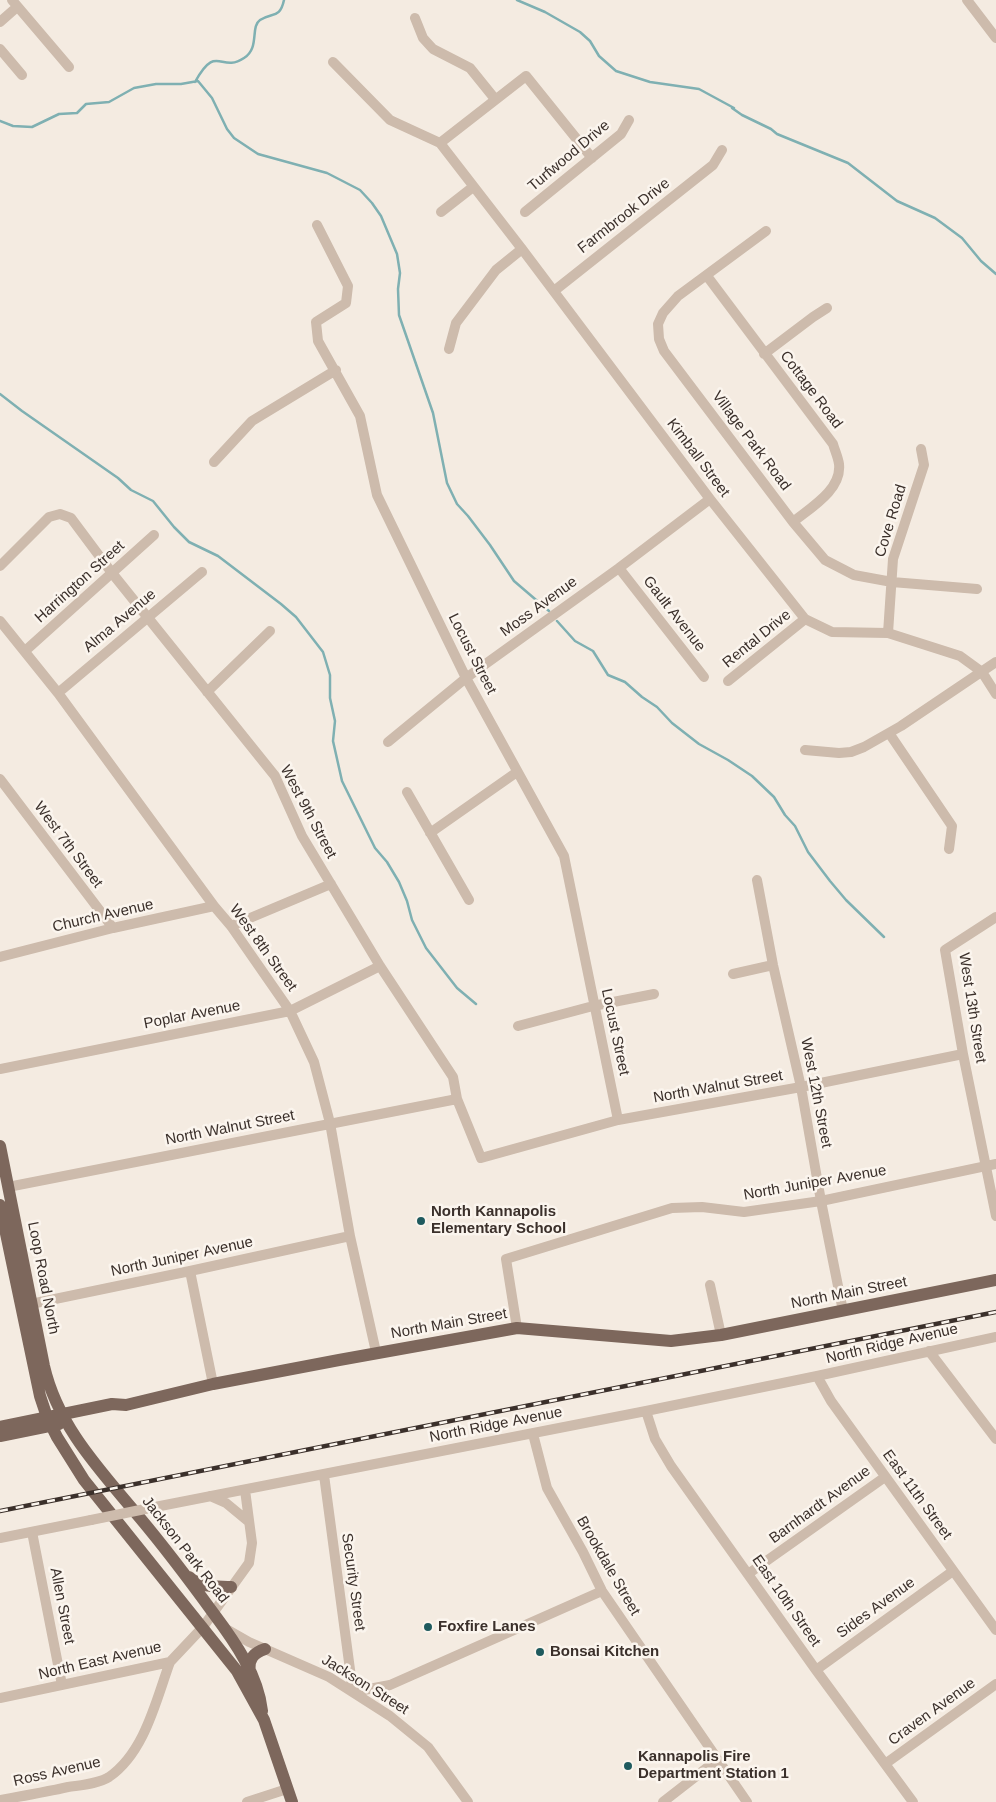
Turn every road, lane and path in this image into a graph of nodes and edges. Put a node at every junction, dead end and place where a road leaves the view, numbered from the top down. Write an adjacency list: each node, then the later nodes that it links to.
1 (967, 0): 5 (street)
2 (15, 3): 4 (street); 8 (street)
3 (415, 18): 10 (street)
4 (0, 22)
5 (996, 38)
6 (0, 48): 9 (street)
7 (333, 62): 12 (street)
8 (69, 68)
9 (22, 75)
10 (496, 99): 12 (street); 14 (street)
11 (629, 120): 14 (street, Turfwood Drive)
12 (440, 143): 15 (street, Kimball Street)
13 (722, 150): 22 (street, Farmbrook Drive)
14 (592, 158): 17 (street, Turfwood Drive)
15 (472, 187): 16 (street); 20 (street, Kimball Street)
16 (441, 212)
17 (525, 212)
18 (316, 225): 26 (street, Locust Street)
19 (766, 231): 21 (street, Village Park Road)
20 (522, 249): 22 (street, Kimball Street); 24 (street)
21 (707, 276): 25 (street, Cottage Road); 30 (street, Village Park Road)
22 (554, 292): 29 (street, Kimball Street)
23 (828, 308): 25 (street)
24 (449, 348)
25 (764, 354): 30 (street, Cottage Road)
26 (336, 370): 28 (street); 47 (street, Locust Street)
27 (922, 449): 36 (street, Cove Road)
28 (214, 462)
29 (710, 499): 33 (street, Moss Avenue); 39 (street, Kimball Street)
30 (793, 522): 36 (street, Village Park Road)
31 (154, 535): 35 (street, Harrington Street)
32 (0, 566): 35 (street, West 9th Street)
33 (619, 568): 46 (street, Gault Avenue); 47 (street, Moss Avenue)
34 (202, 572): 38 (street, Alma Avenue)
35 (112, 573): 38 (street, West 9th Street); 43 (street, Harrington Street)
36 (892, 582): 37 (street, Village Park Road); 42 (street, Cove Road)
37 (977, 589)
38 (147, 616): 49 (street, West 9th Street); 50 (street, Alma Avenue)
39 (805, 620): 42 (street, Kimball Street); 48 (street, Rental Drive)
40 (0, 621): 43 (street, West 8th Street)
41 (270, 631): 49 (street)
42 (888, 633): 45 (street, Kimball Street)
43 (25, 652): 50 (street, West 8th Street)
44 (996, 662): 45 (street)
45 (982, 672): 51 (street, Kimball Street); 52 (street)
46 (704, 677)
47 (466, 678): 53 (street, Moss Avenue); 55 (street, Locust Street)
48 (728, 681)
49 (207, 692): 61 (street, West 9th Street)
50 (58, 693): 63 (street, West 8th Street)
51 (996, 694)
52 (889, 733): 54 (street); 59 (street)
53 (388, 742)
54 (805, 750)
55 (517, 772): 58 (street); 72 (street, Locust Street)
56 (0, 780): 66 (street, West 7th Street)
57 (406, 792): 58 (street)
58 (430, 833): 62 (street)
59 (949, 849)
60 (757, 880): 68 (street, West 12th Street)
61 (331, 884): 65 (street); 69 (street, West 9th Street)
62 (470, 900)
63 (214, 906): 65 (street, West 8th Street); 66 (street, Church Avenue)
64 (996, 917): 75 (street, West 13th Street)
65 (231, 926): 73 (street, West 8th Street)
66 (113, 928): 67 (street, Church Avenue)
67 (0, 957)
68 (773, 965): 70 (street); 77 (street, West 12th Street)
69 (380, 966): 73 (street, Poplar Avenue); 78 (street, West 9th Street)
70 (733, 974)
71 (654, 994): 72 (street)
72 (593, 1006): 74 (street); 79 (street, Locust Street)
73 (290, 1011): 76 (street, Poplar Avenue); 80 (street, West 8th Street)
74 (518, 1026)
75 (963, 1054): 77 (street, North Walnut Street); 83 (street, West 13th Street)
76 (0, 1069)
77 (801, 1087): 79 (street, North Walnut Street); 85 (street, West 12th Street)
78 (457, 1099): 80 (street, North Walnut Street); 82 (street, West 9th Street)
79 (618, 1120): 82 (street, North Walnut Street)
80 (330, 1123): 84 (street, North Walnut Street); 88 (street, West 8th Street)
81 (0, 1146): 84 (main road, Loop Road North)
82 (481, 1158)
83 (991, 1165): 85 (street, North Juniper Avenue); 87 (street, West 13th Street)
84 (8, 1187): 92 (main road, Loop Road North)
85 (821, 1201): 93 (street, West 12th Street); 94 (street, North Juniper Avenue)
86 (0, 1205): 92 (main road, Loop Road North)
87 (996, 1216)
88 (350, 1236): 89 (street, North Juniper Avenue); 98 (street, West 8th Street)
89 (190, 1272): 92 (street, North Juniper Avenue); 100 (street)
90 (996, 1280): 93 (main road, North Main Street)
91 (710, 1285): 95 (street)
92 (26, 1305): 102 (main road, Loop Road North); 103 (main road, Loop Road North)
93 (843, 1311): 95 (main road, North Main Street)
94 (517, 1328): 95 (main road, North Main Street); 98 (main road, North Main Street)
95 (721, 1335)
96 (996, 1337): 97 (street, North Ridge Avenue)
97 (929, 1351): 99 (street, North Ridge Avenue); 107 (street)
98 (376, 1352): 100 (main road, North Main Street)
99 (817, 1376): 101 (street, North Ridge Avenue); 109 (street, East 11th Street)
100 (213, 1384): 102 (main road, North Main Street)
101 (646, 1411): 105 (street, North Ridge Avenue); 117 (street, East 10th Street)
102 (63, 1418): 103 (main road); 116 (main road, Jackson Park Road)
103 (49, 1421): 104 (main road); 106 (main road); 122 (main road, Jackson Park Road)
104 (0, 1427)
105 (533, 1434): 108 (street, North Ridge Avenue); 119 (street, Brookdale Street)
106 (0, 1436)
107 (996, 1440)
108 (324, 1475): 110 (street, North Ridge Avenue); 130 (street, Security Street)
109 (885, 1477): 115 (street, East 11th Street); 117 (street, Barnhardt Avenue)
110 (245, 1490): 111 (street, North Ridge Avenue); 112 (street, North East Avenue)
111 (210, 1496): 112 (street); 113 (street, North Ridge Avenue, bridge)
112 (249, 1522): 118 (street, North East Avenue)
113 (32, 1532): 114 (street, North Ridge Avenue); 129 (street, Allen Street)
114 (0, 1538)
115 (953, 1570): 123 (street, East 11th Street); 126 (street, Sides Avenue)
116 (184, 1573): 118 (main road); 120 (main road, Jackson Park Road)
117 (748, 1574): 126 (street, East 10th Street)
118 (231, 1587): 120 (street, North East Avenue)
119 (602, 1591): 130 (street); 133 (street, Brookdale Street)
120 (213, 1613): 121 (main road, Jackson Park Road); 122 (street, North East Avenue)
121 (221, 1624): 124 (street, Jackson Street); 127 (main road, Jackson Park Road)
122 (203, 1627): 125 (street, North East Avenue); 132 (main road, Jackson Park Road)
123 (996, 1630)
124 (265, 1649): 127 (main road); 130 (street, Jackson Street)
125 (170, 1662): 129 (street, North East Avenue); 136 (street, Ross Avenue)
126 (816, 1670): 134 (street, East 10th Street)
127 (251, 1675): 132 (main road, Jackson Park Road)
128 (996, 1684): 134 (street, Craven Avenue)
129 (62, 1685): 131 (street, North East Avenue)
130 (353, 1692): 139 (street, Jackson Street)
131 (0, 1698)
132 (262, 1716): 135 (main road, Jackson Park Road)
133 (717, 1760): 140 (street); 141 (street, Brookdale Street)
134 (885, 1764): 142 (street, East 10th Street)
135 (287, 1788): 137 (street); 138 (main road, Jackson Park Road)
136 (0, 1800)
137 (247, 1802)
138 (292, 1802)
139 (468, 1802)
140 (663, 1802)
141 (747, 1802)
142 (913, 1802)

